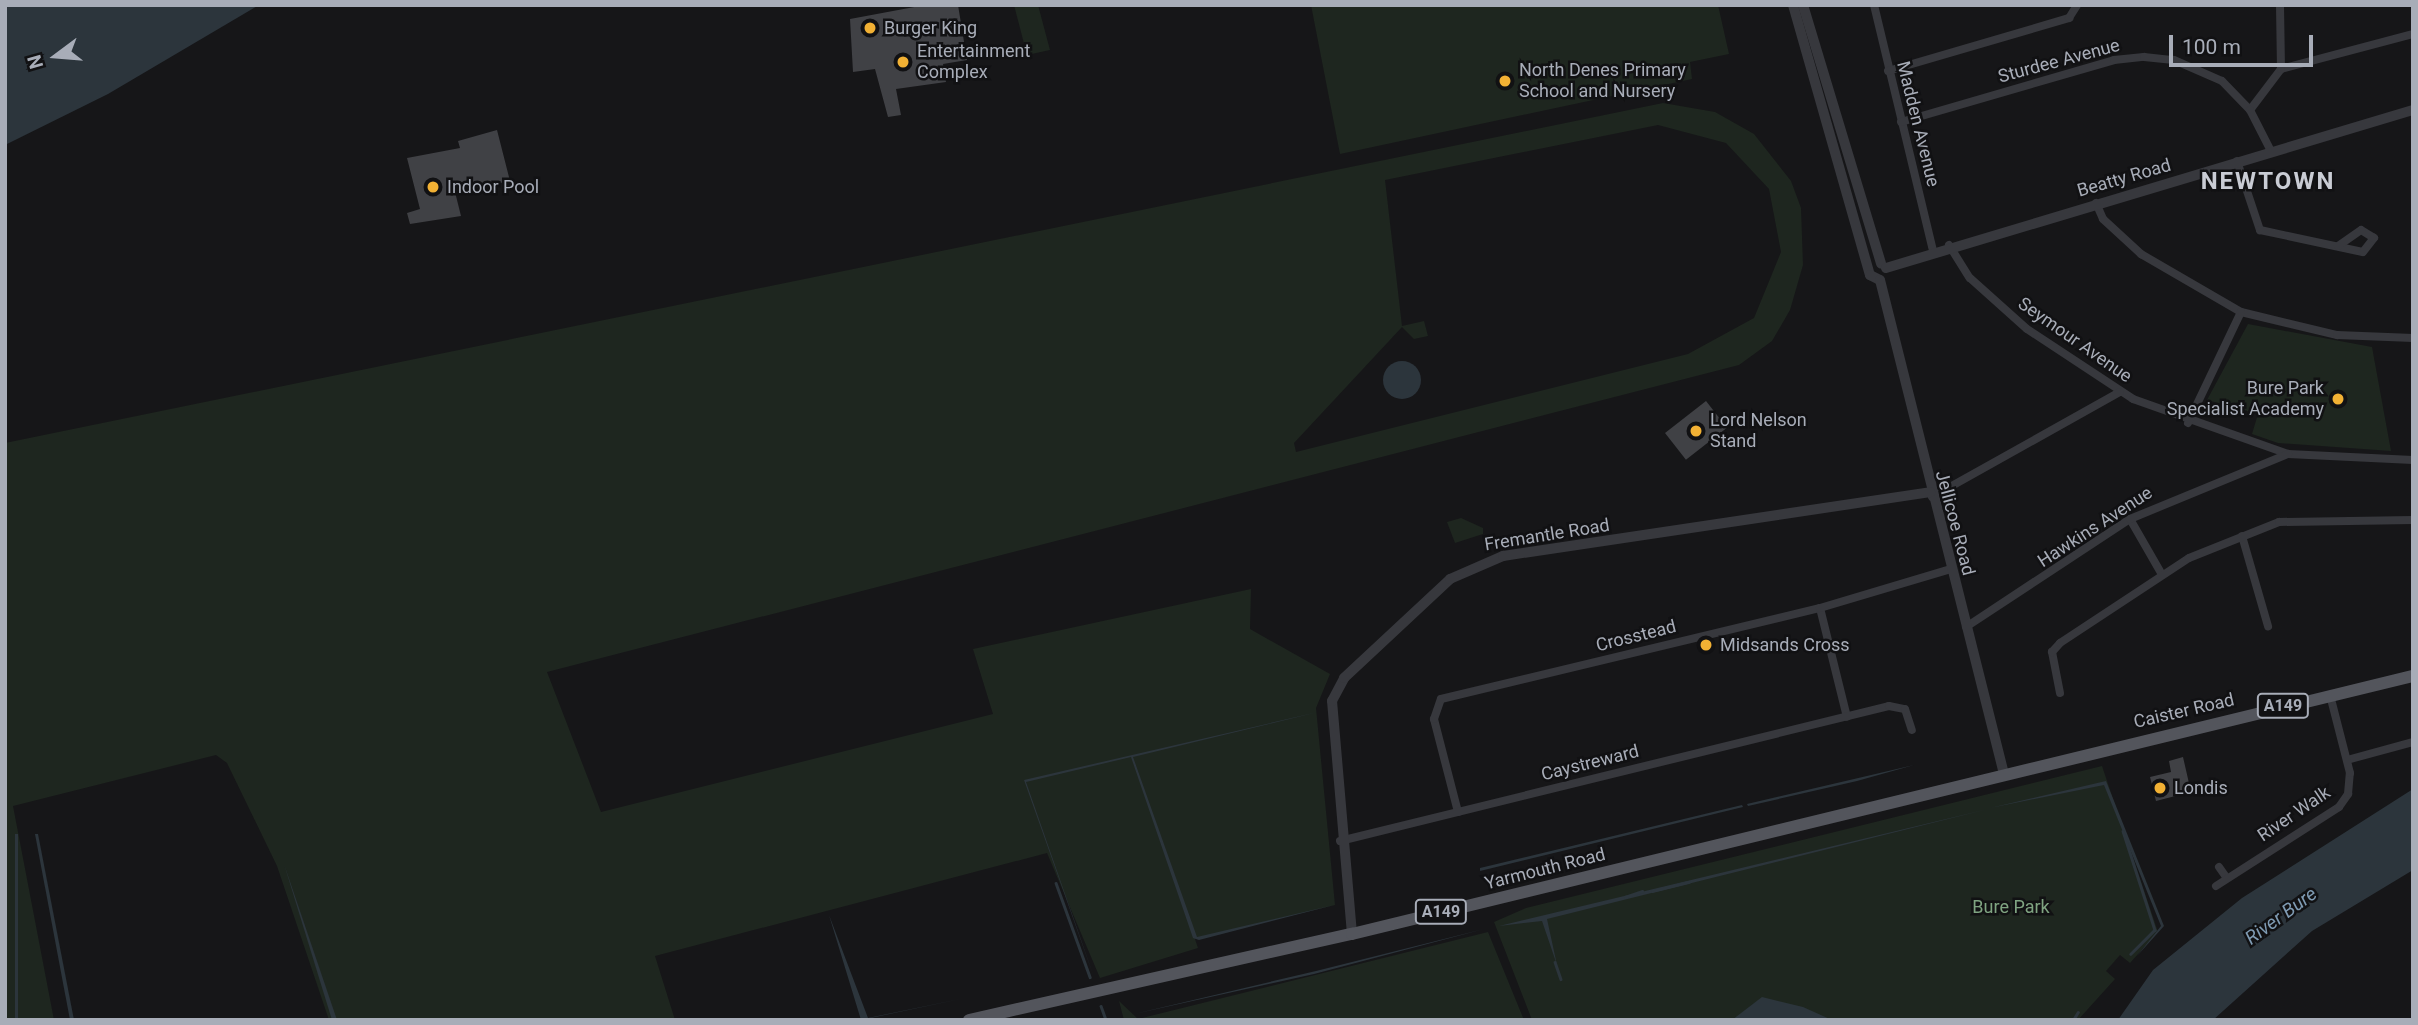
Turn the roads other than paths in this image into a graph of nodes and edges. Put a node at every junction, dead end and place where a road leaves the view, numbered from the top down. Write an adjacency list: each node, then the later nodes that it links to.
1 (1793, 5): 6 (street, Jellicoe Road)
2 (1803, 5): 6 (street, Jellicoe Road)
3 (1874, 5): 10 (street, Madden Avenue)
4 (2077, 5): 10 (street)
5 (2280, 5): 9 (street)
6 (1804, 33): 8 (street, Jellicoe Road)
7 (2413, 33): 9 (street)
8 (1809, 58): 20 (street, Jellicoe Road); 21 (street, Jellicoe Road)
9 (2281, 69): 11 (street)
10 (1888, 71): 13 (street, Madden Avenue)
11 (2250, 110): 13 (street, Sturdee Avenue); 14 (street, Sturdee Avenue)
12 (2413, 110): 14 (street, Beatty Road)
13 (1901, 122): 19 (street, Madden Avenue)
14 (2271, 151): 15 (street, Beatty Road)
15 (2237, 161): 16 (street, Beatty Road); 18 (street)
16 (2096, 203): 17 (street, Beatty Road); 23 (street)
17 (1948, 245): 19 (street, Beatty Road); 25 (street, Seymour Avenue)
18 (2337, 246)
19 (1933, 250): 20 (street, Beatty Road)
20 (1884, 265): 21 (street); 22 (street)
21 (1870, 267): 22 (street, Jellicoe Road)
22 (1880, 280): 29 (street, Jellicoe Road)
23 (2241, 313): 24 (street); 26 (street)
24 (2413, 338)
25 (2120, 392): 26 (street, Seymour Avenue); 29 (street)
26 (2188, 423): 27 (street, Seymour Avenue)
27 (2288, 454): 28 (street); 30 (street, Hawkins Avenue)
28 (2413, 460)
29 (1931, 495): 33 (street, Jellicoe Road); 47 (street, Fremantle Road)
30 (2130, 519): 34 (street); 37 (street, Hawkins Avenue)
31 (2413, 520): 32 (street)
32 (2242, 536): 34 (street); 36 (street)
33 (1951, 569): 35 (street, Crosstead); 37 (street, Jellicoe Road)
34 (2161, 573): 39 (street)
35 (1820, 608): 41 (street); 46 (street, Crosstead)
36 (2268, 626)
37 (1966, 627): 45 (street, Jellicoe Road)
38 (2413, 676): 40 (main road, Caister Road / A149)
39 (2060, 693)
40 (2330, 695): 44 (street, River Walk); 45 (main road, Caister Road / A149)
41 (1847, 717): 42 (street, Caystreward); 46 (street, Caystreward)
42 (1912, 730)
43 (2413, 742): 44 (street)
44 (2347, 760): 49 (street, River Walk)
45 (2004, 774): 51 (main road, Yarmouth Road / A149)
46 (1458, 812): 47 (street, Caystreward)
47 (1340, 841): 51 (street, Fremantle Road)
48 (2219, 867): 49 (street)
49 (2226, 877): 50 (street, River Walk)
50 (2216, 886)
51 (1352, 934): 52 (main road, Yarmouth Road / A149)
52 (969, 1020)

